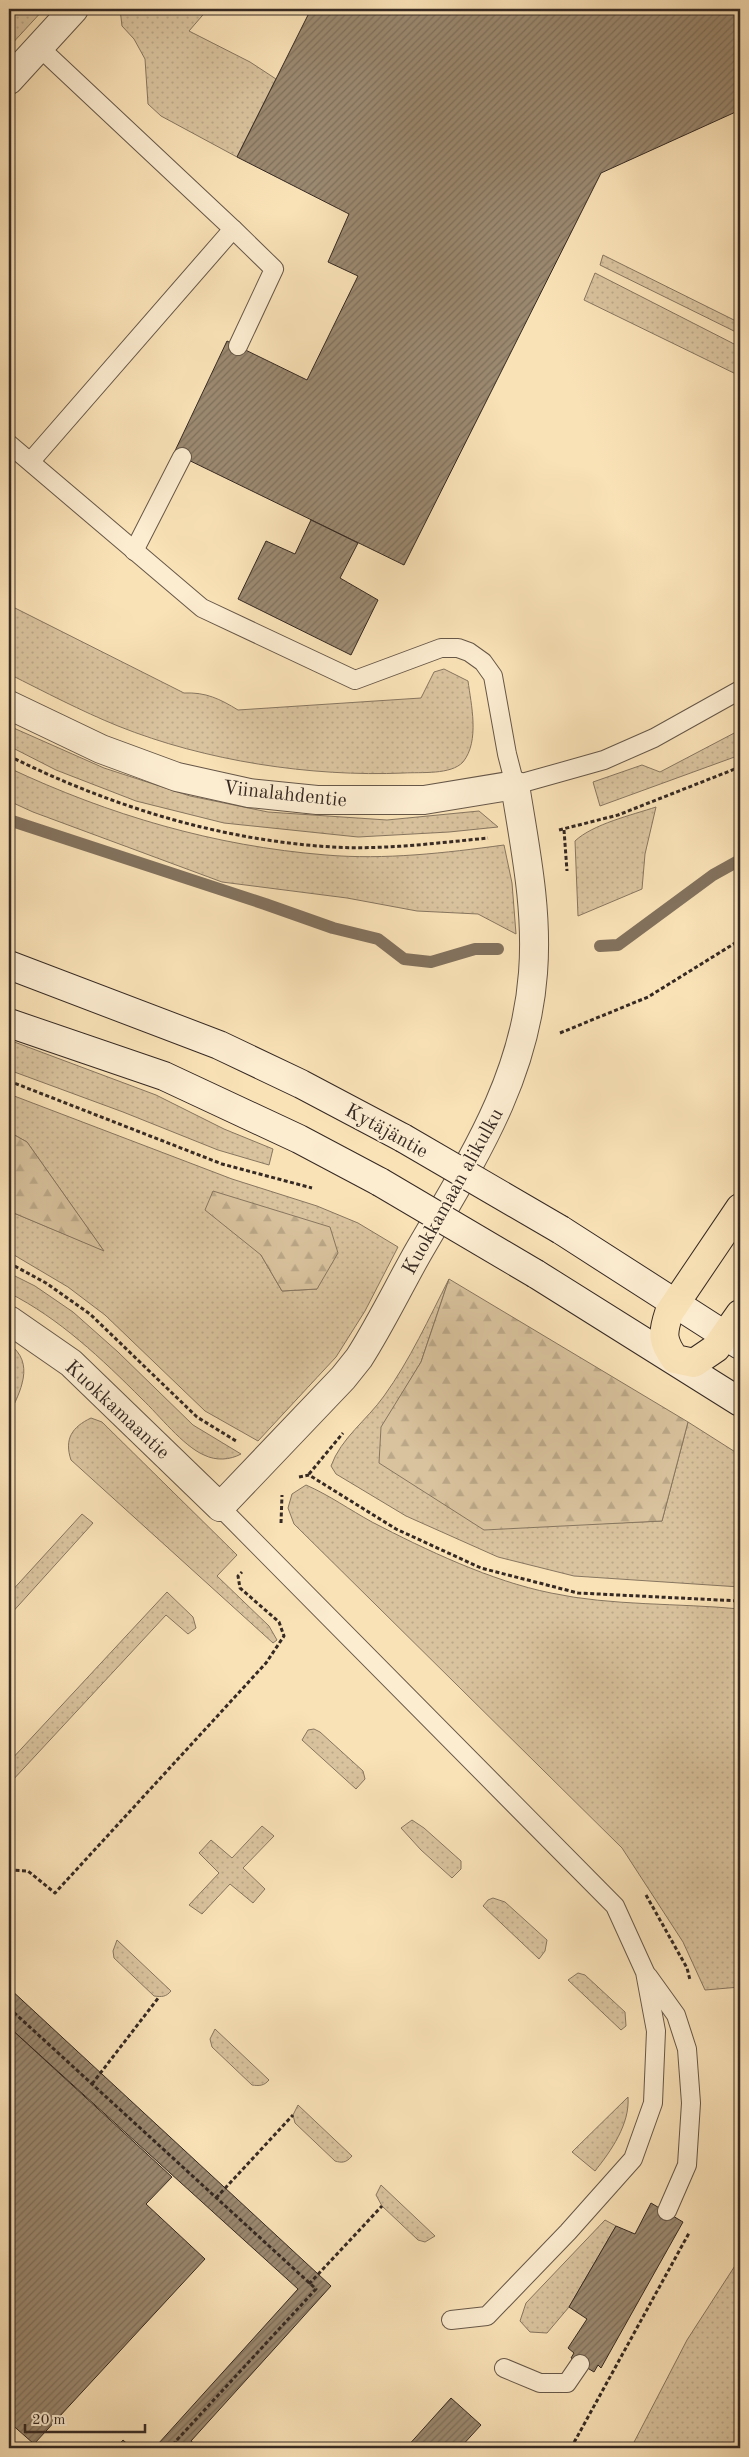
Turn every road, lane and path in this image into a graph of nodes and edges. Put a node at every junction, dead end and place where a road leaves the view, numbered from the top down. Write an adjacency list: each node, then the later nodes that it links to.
1 (74, 9): 2 (street)
2 (38, 46): 3 (street); 4 (lane)
3 (9, 80)
4 (233, 229): 5 (lane); 8 (lane)
5 (238, 346)
6 (9, 444): 8 (lane)
7 (182, 456): 9 (lane)
8 (31, 461): 9 (lane)
9 (134, 551): 13 (lane)
10 (740, 690): 13 (lane)
11 (9, 705): 13 (street, Viinalahdentie)
12 (740, 767): 14 (path)
13 (515, 785): 28 (street, Kuokkamaan alikulku)
14 (564, 830)
15 (740, 940): 18 (path)
16 (9, 965): 23 (street, Kytäjäntie, bridge)
17 (9, 1022): 26 (street, bridge)
18 (557, 1034)
19 (9, 1081): 20 (path)
20 (302, 1185)
21 (740, 1208): 23 (highway)
22 (9, 1263): 28 (path)
23 (675, 1302): 25 (street, Kytäjäntie); 26 (highway)
24 (9, 1320): 30 (street, Kuokkamaantie)
25 (736, 1332): 26 (highway)
26 (675, 1360): 27 (street)
27 (740, 1402)
28 (266, 1460): 29 (path); 30 (street, Kuokkamaan alikulku)
29 (294, 1478): 31 (path); 32 (path)
30 (220, 1507): 31 (lane)
31 (264, 1550): 33 (path); 35 (lane)
32 (740, 1601)
33 (9, 1870)
34 (644, 1891): 36 (path)
35 (645, 1972): 43 (lane); 46 (lane)
36 (692, 1987)
37 (159, 1997): 39 (path)
38 (9, 2008): 39 (path)
39 (92, 2084): 41 (path)
40 (293, 2115): 41 (path)
41 (216, 2198): 45 (path)
42 (382, 2206): 45 (path)
43 (667, 2211)
44 (693, 2226): 50 (path)
45 (309, 2284): 49 (path)
46 (451, 2320)
47 (580, 2364): 48 (lane)
48 (504, 2368)
49 (181, 2448)
50 (571, 2448)

